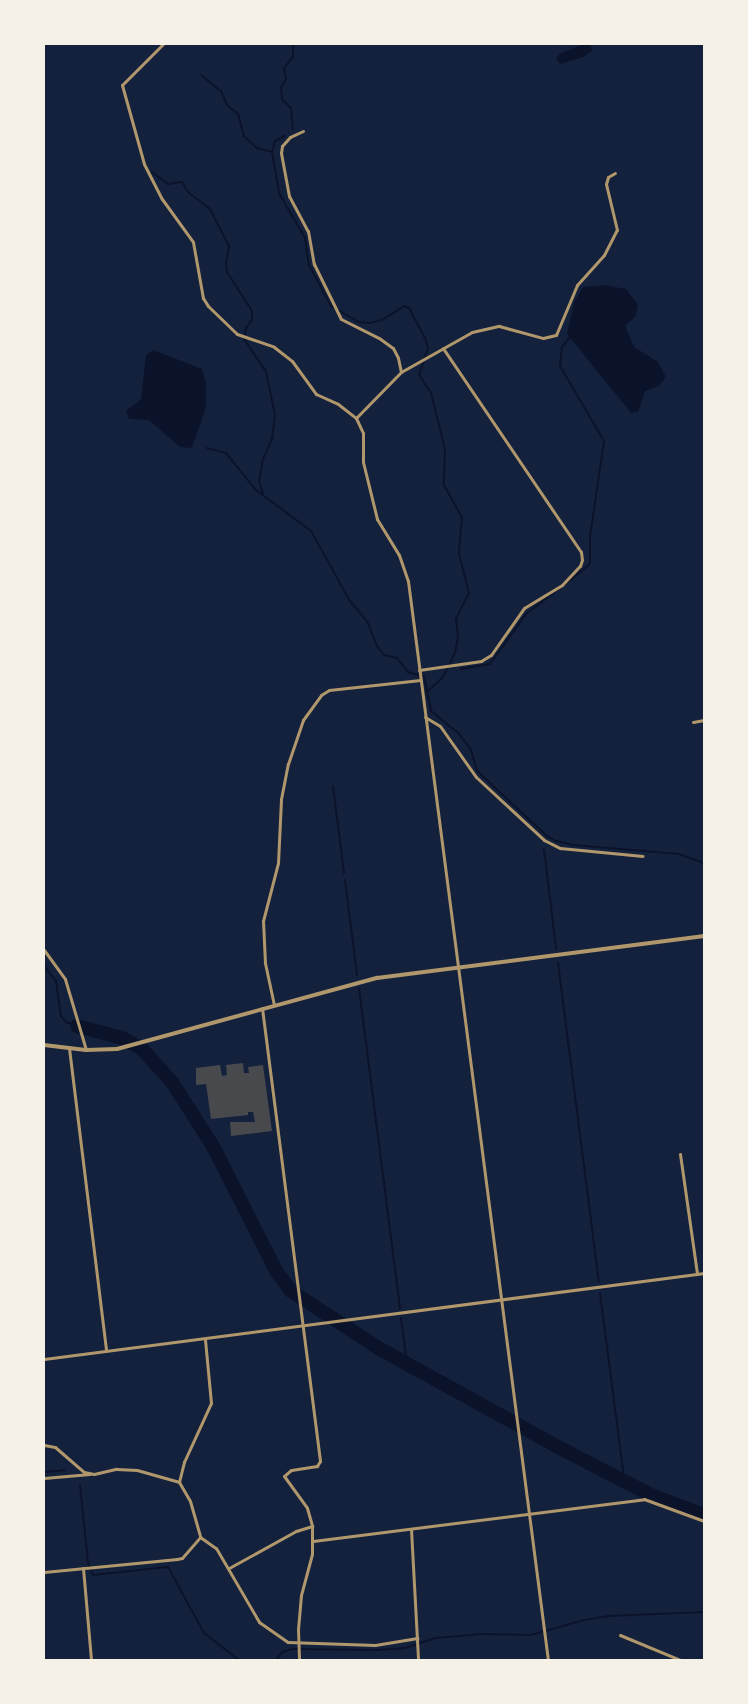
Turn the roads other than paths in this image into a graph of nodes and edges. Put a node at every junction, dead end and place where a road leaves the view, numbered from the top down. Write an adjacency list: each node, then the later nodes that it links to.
1 (163, 44): 6 (street)
2 (303, 131): 5 (street)
3 (615, 173): 4 (street)
4 (443, 348): 5 (street); 7 (street)
5 (401, 372): 6 (street)
6 (356, 418): 7 (street)
7 (419, 670): 8 (street)
8 (420, 680): 9 (street); 16 (street)
9 (425, 717): 12 (street); 15 (street)
10 (705, 720): 11 (street)
11 (693, 722)
12 (643, 856)
13 (705, 936): 15 (street)
14 (44, 950): 20 (street)
15 (457, 967): 16 (street); 24 (street)
16 (274, 1005): 17 (street)
17 (262, 1008): 20 (street); 25 (street)
18 (44, 1045): 19 (street)
19 (69, 1048): 20 (street); 27 (street)
20 (87, 1050)
21 (680, 1154): 23 (street)
22 (705, 1273): 23 (street)
23 (697, 1274): 24 (street)
24 (501, 1300): 25 (street); 33 (street)
25 (303, 1326): 26 (street); 35 (street)
26 (205, 1339): 27 (street); 32 (street)
27 (106, 1351): 28 (street)
28 (44, 1359)
29 (44, 1445): 30 (street)
30 (94, 1474): 31 (street); 32 (street)
31 (44, 1478)
32 (179, 1482): 37 (street)
33 (529, 1514): 34 (street); 36 (street); 48 (street)
34 (705, 1521)
35 (312, 1526): 38 (street); 40 (street)
36 (411, 1529): 38 (street); 43 (street)
37 (201, 1537): 39 (street); 40 (street)
38 (313, 1541): 44 (street)
39 (83, 1568): 41 (street); 45 (street)
40 (230, 1568): 44 (street)
41 (44, 1572)
42 (620, 1635): 49 (street)
43 (417, 1638): 44 (street); 47 (street)
44 (297, 1645): 46 (street)
45 (92, 1660)
46 (299, 1660)
47 (418, 1660)
48 (548, 1660)
49 (680, 1660)

